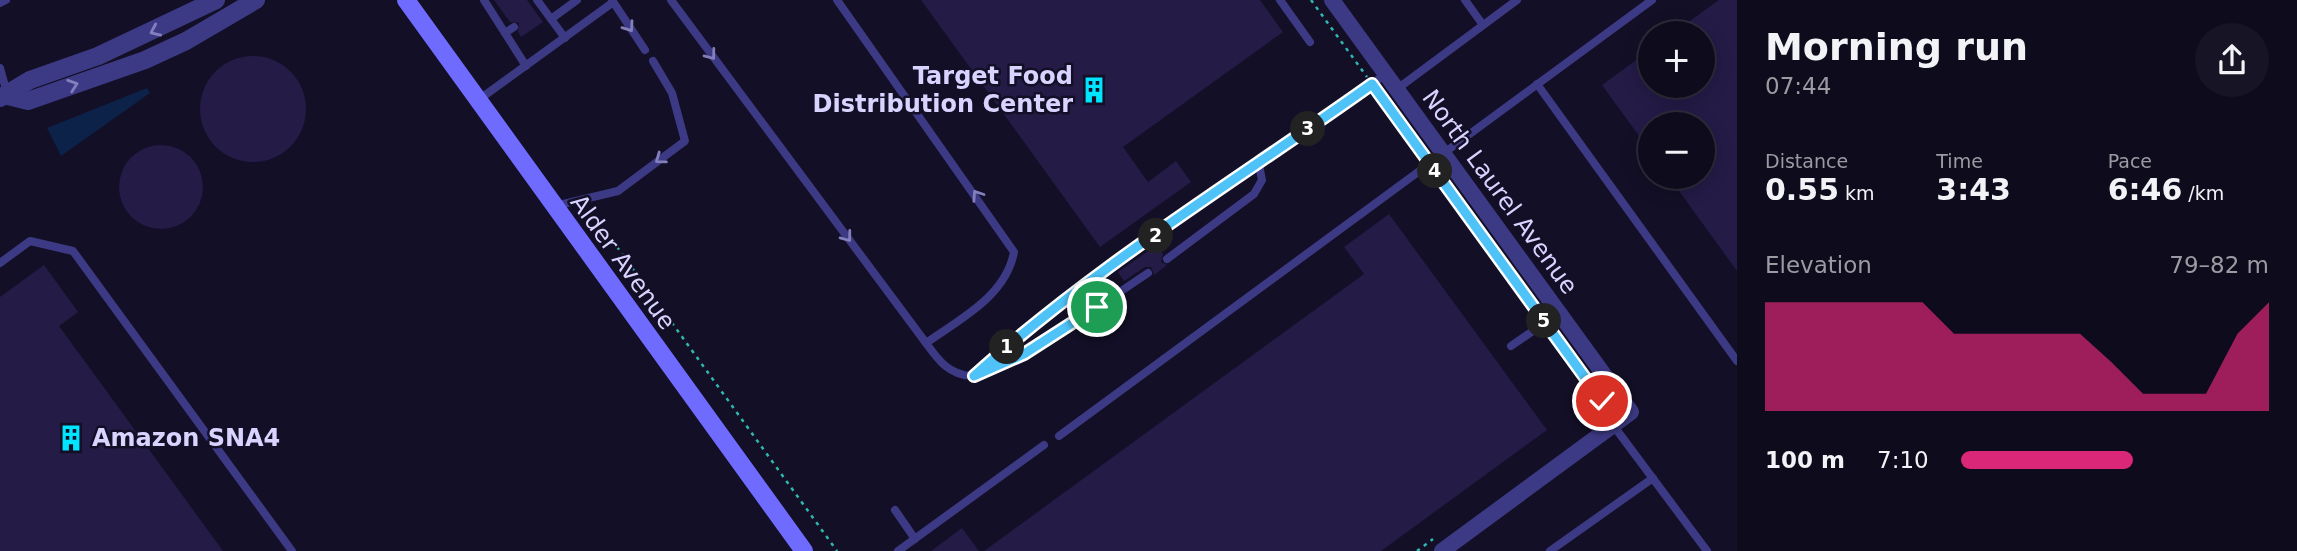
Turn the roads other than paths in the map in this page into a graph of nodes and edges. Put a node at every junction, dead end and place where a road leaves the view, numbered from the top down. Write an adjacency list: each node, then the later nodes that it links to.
1 (6, 0): 15 (lane)
2 (216, 0): 17 (street)
3 (256, 0): 31 (street, one-way to 3)
4 (406, 0): 32 (main road, Alder Avenue)
5 (484, 0): 21 (lane)
6 (577, 0): 18 (lane)
7 (671, 0): 40 (lane, one-way to 40)
8 (836, 0): 40 (lane, one-way to 8)
9 (1280, 0): 23 (lane)
10 (1332, 0): 28 (street, North Laurel Avenue)
11 (1465, 0): 19 (lane)
12 (1517, 0): 19 (lane)
13 (1652, 0): 29 (lane)
14 (612, 2): 22 (lane); 24 (lane, one-way to 24)
15 (0, 3)
16 (538, 6): 18 (lane)
17 (187, 7): 31 (street, one-way to 31)
18 (551, 19): 22 (lane)
19 (1483, 25): 30 (lane)
20 (514, 27): 21 (lane)
21 (505, 33): 26 (lane)
22 (565, 38): 26 (lane)
23 (1310, 42)
24 (645, 50)
25 (653, 61): 35 (lane, one-way to 35)
26 (526, 66): 32 (lane)
27 (0, 68): 31 (lane)
28 (1379, 79): 30 (street, North Laurel Avenue); 34 (lane)
29 (1537, 84): 33 (lane); 42 (lane)
30 (1396, 89): 33 (street, North Laurel Avenue)
31 (4, 97)
32 (477, 102): 35 (main road, Alder Avenue)
33 (1437, 160): 39 (street, North Laurel Avenue); 45 (lane)
34 (1259, 165): 36 (lane); 43 (lane)
35 (553, 207): 52 (main road, Alder Avenue)
36 (1167, 259)
37 (0, 263): 51 (lane)
38 (1148, 273): 43 (lane)
39 (1559, 313): 41 (lane); 44 (street, North Laurel Avenue)
40 (926, 343): 43 (lane)
41 (1511, 346)
42 (1737, 361)
43 (974, 376)
44 (1613, 425): 47 (lane); 50 (street)
45 (1059, 436)
46 (1044, 445): 49 (lane)
47 (1653, 478): 54 (lane); 55 (lane)
48 (895, 510): 49 (lane)
49 (915, 539): 53 (lane)
50 (1441, 543)
51 (292, 551)
52 (804, 551)
53 (898, 551)
54 (1550, 551)
55 (1707, 551)

